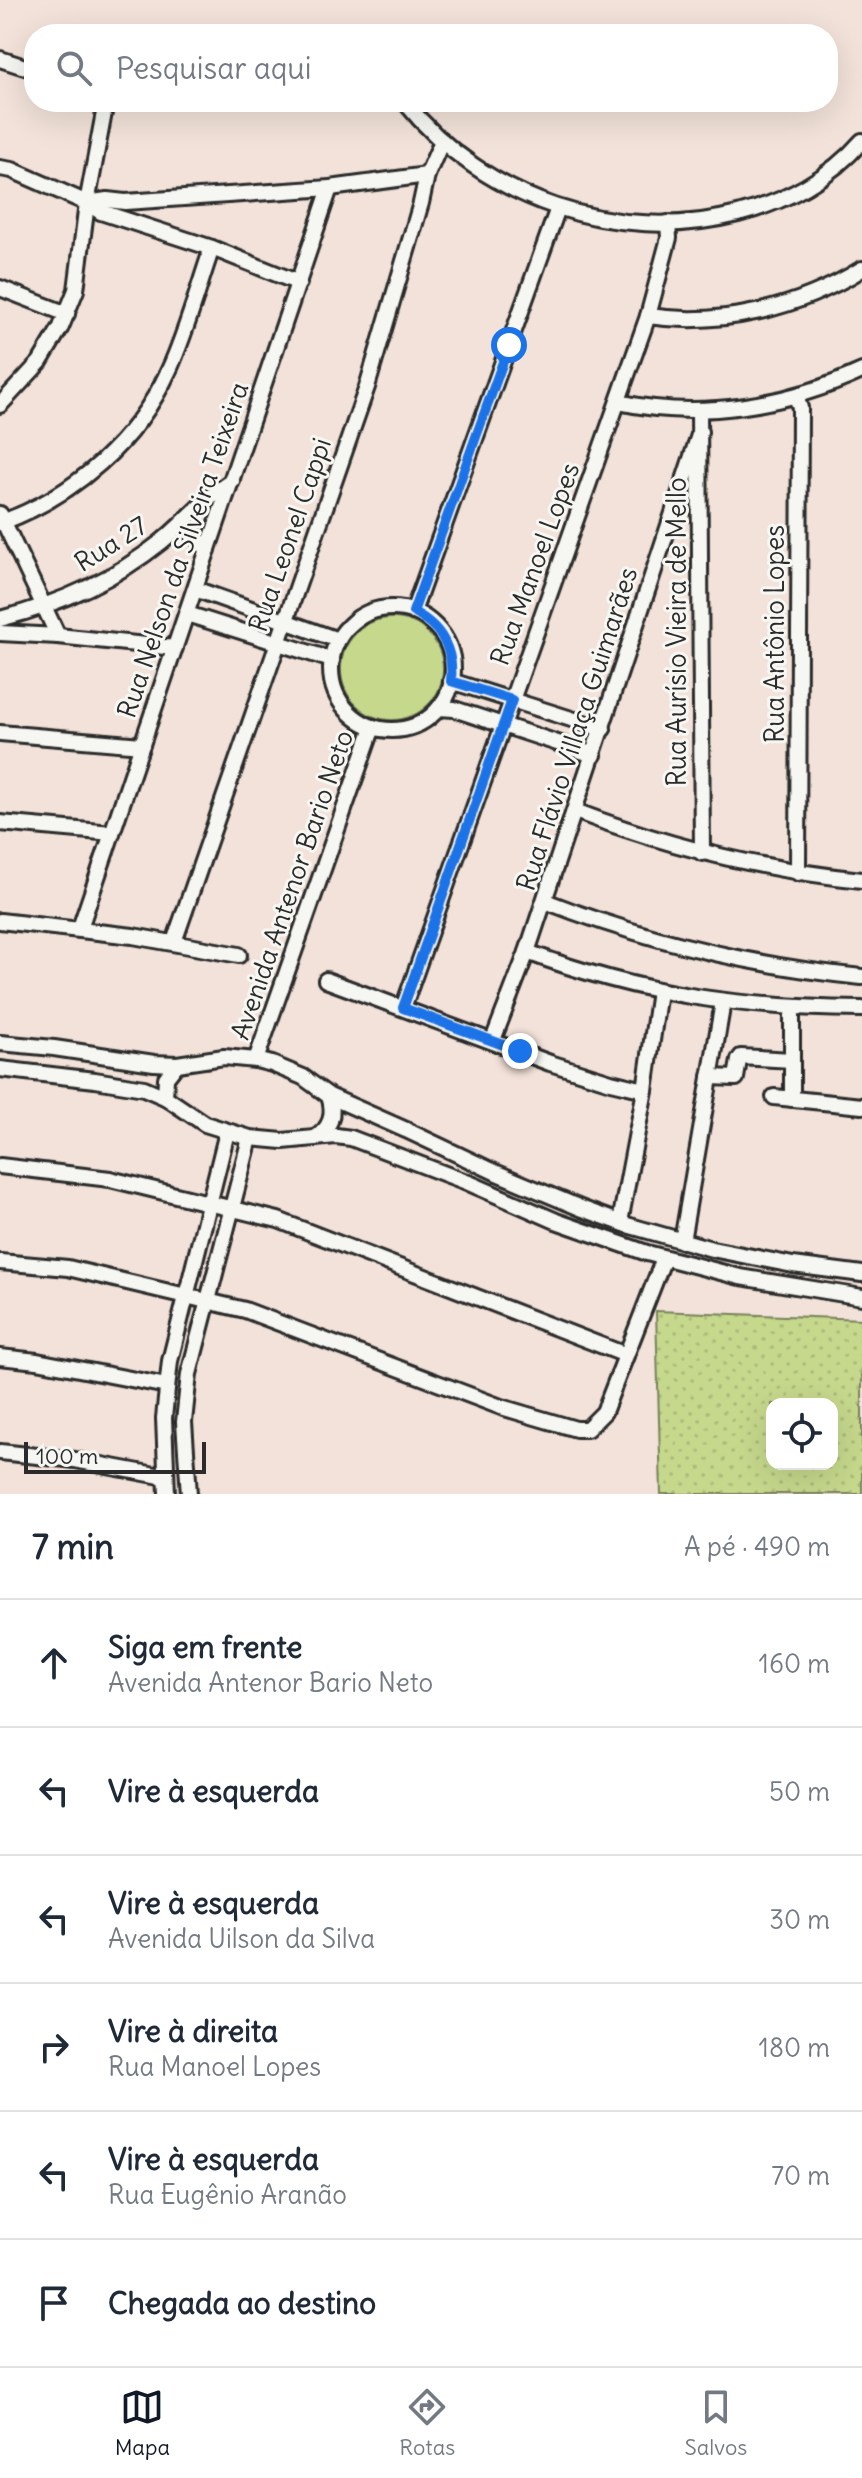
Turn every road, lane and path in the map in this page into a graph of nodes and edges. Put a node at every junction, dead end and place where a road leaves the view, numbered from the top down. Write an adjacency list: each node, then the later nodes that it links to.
1 (0, 59): 2 (street)
2 (24, 67)
3 (104, 112): 10 (street)
4 (414, 112): 5 (street)
5 (442, 141): 8 (street, Rua Leonel Cappi); 11 (street)
6 (861, 143): 12 (street)
7 (0, 168): 10 (street)
8 (427, 175): 9 (street); 34 (street, Rua Leonel Cappi)
9 (330, 188): 10 (street); 15 (street, Rua Nelson da Silveira Teixeira)
10 (87, 203): 13 (street); 17 (street)
11 (558, 208): 12 (street); 31 (street)
12 (668, 223): 18 (street, Rua Manoel Lopes)
13 (212, 248): 15 (street); 26 (street)
14 (862, 269): 18 (street)
15 (299, 283): 25 (street, Rua Nelson da Silveira Teixeira)
16 (0, 288): 17 (street)
17 (67, 314): 22 (street)
18 (648, 316): 21 (street, Rua Manoel Lopes)
19 (862, 371): 20 (street)
20 (796, 396): 23 (street); 54 (street, Rua Antônio Lopes)
21 (618, 402): 23 (street); 42 (street, Rua Manoel Lopes)
22 (0, 405)
23 (699, 410): 24 (street, Rua Aurísio Vieira de Mello)
24 (700, 432): 46 (street, Rua Flávio Villaça Guimarães); 53 (street, Rua Aurísio Vieira de Mello)
25 (232, 481): 27 (street, Rua 27); 28 (street, Rua Nelson da Silveira Teixeira)
26 (1, 520): 30 (street)
27 (180, 526): 28 (street); 30 (street, Rua 27)
28 (208, 550): 29 (street, Rua Nelson da Silveira Teixeira)
29 (195, 589): 32 (street, Rua Nelson da Silveira Teixeira); 34 (street)
30 (44, 607): 33 (street, Rua 27); 36 (street)
31 (413, 612): 37 (street); 41 (street)
32 (187, 614): 38 (street); 39 (street, Rua Nelson da Silveira Teixeira)
33 (0, 619)
34 (286, 621): 37 (street); 38 (street, Rua Leonel Cappi)
35 (0, 633): 36 (street)
36 (58, 636): 39 (street)
37 (338, 640): 40 (street)
38 (278, 643): 40 (street); 59 (street, Rua Leonel Cappi)
39 (175, 648): 48 (street, Rua Nelson da Silveira Teixeira)
40 (332, 660): 45 (street)
41 (451, 681): 42 (street); 43 (street)
42 (512, 700): 44 (street, Rua Manoel Lopes); 46 (street)
43 (439, 708): 44 (street); 45 (street)
44 (503, 725): 49 (street); 66 (street, Rua Manoel Lopes)
45 (373, 727): 72 (street, Avenida Antenor Bario Neto)
46 (603, 729): 49 (street, Rua Flávio Villaça Guimarães)
47 (0, 733): 48 (street)
48 (142, 745): 52 (street, Rua Nelson da Silveira Teixeira)
49 (594, 755): 50 (street, Rua Flávio Villaça Guimarães)
50 (575, 811): 53 (street); 56 (street, Rua Flávio Villaça Guimarães)
51 (0, 823): 52 (street)
52 (112, 833): 58 (street, Rua Nelson da Silveira Teixeira)
53 (702, 853): 54 (street)
54 (798, 873): 55 (street)
55 (862, 880)
56 (545, 901): 60 (street, Rua Flávio Villaça Guimarães); 62 (street)
57 (0, 921): 58 (street)
58 (80, 928): 59 (street)
59 (174, 942): 61 (street)
60 (527, 952): 64 (street); 69 (street, Rua Flávio Villaça Guimarães)
61 (239, 955)
62 (862, 977)
63 (326, 980): 66 (street)
64 (659, 991): 65 (street); 78 (street)
65 (723, 1002): 67 (street); 71 (street)
66 (403, 1008): 69 (street)
67 (862, 1009)
68 (792, 1015): 74 (street)
69 (493, 1040): 78 (street)
70 (0, 1043): 75 (street)
71 (714, 1055): 73 (street); 77 (street)
72 (256, 1060): 75 (street); 79 (street)
73 (739, 1060): 74 (street); 77 (street)
74 (792, 1060): 82 (street)
75 (177, 1064): 80 (street)
76 (0, 1069): 80 (street)
77 (710, 1077): 91 (street)
78 (645, 1090): 90 (street)
79 (329, 1096): 86 (street); 90 (street)
80 (165, 1097): 84 (street)
81 (774, 1097): 82 (street)
82 (792, 1099): 83 (street)
83 (862, 1106)
84 (227, 1132): 85 (street); 88 (street)
85 (250, 1138): 86 (street); 89 (street)
86 (315, 1138): 92 (street)
87 (0, 1166): 88 (street)
88 (209, 1203): 89 (street); 95 (street)
89 (232, 1208): 97 (street); 98 (street)
90 (620, 1222): 91 (street)
91 (682, 1241): 94 (street)
92 (664, 1258): 96 (street); 98 (street)
93 (0, 1262): 95 (street)
94 (862, 1274)
95 (186, 1296): 97 (street); 100 (street)
96 (862, 1297)
97 (208, 1301): 98 (street); 104 (street)
98 (626, 1355)
99 (0, 1357): 100 (street)
100 (167, 1386): 102 (street)
101 (0, 1452): 102 (street)
102 (166, 1477): 103 (street)
103 (167, 1494)
104 (189, 1494)

